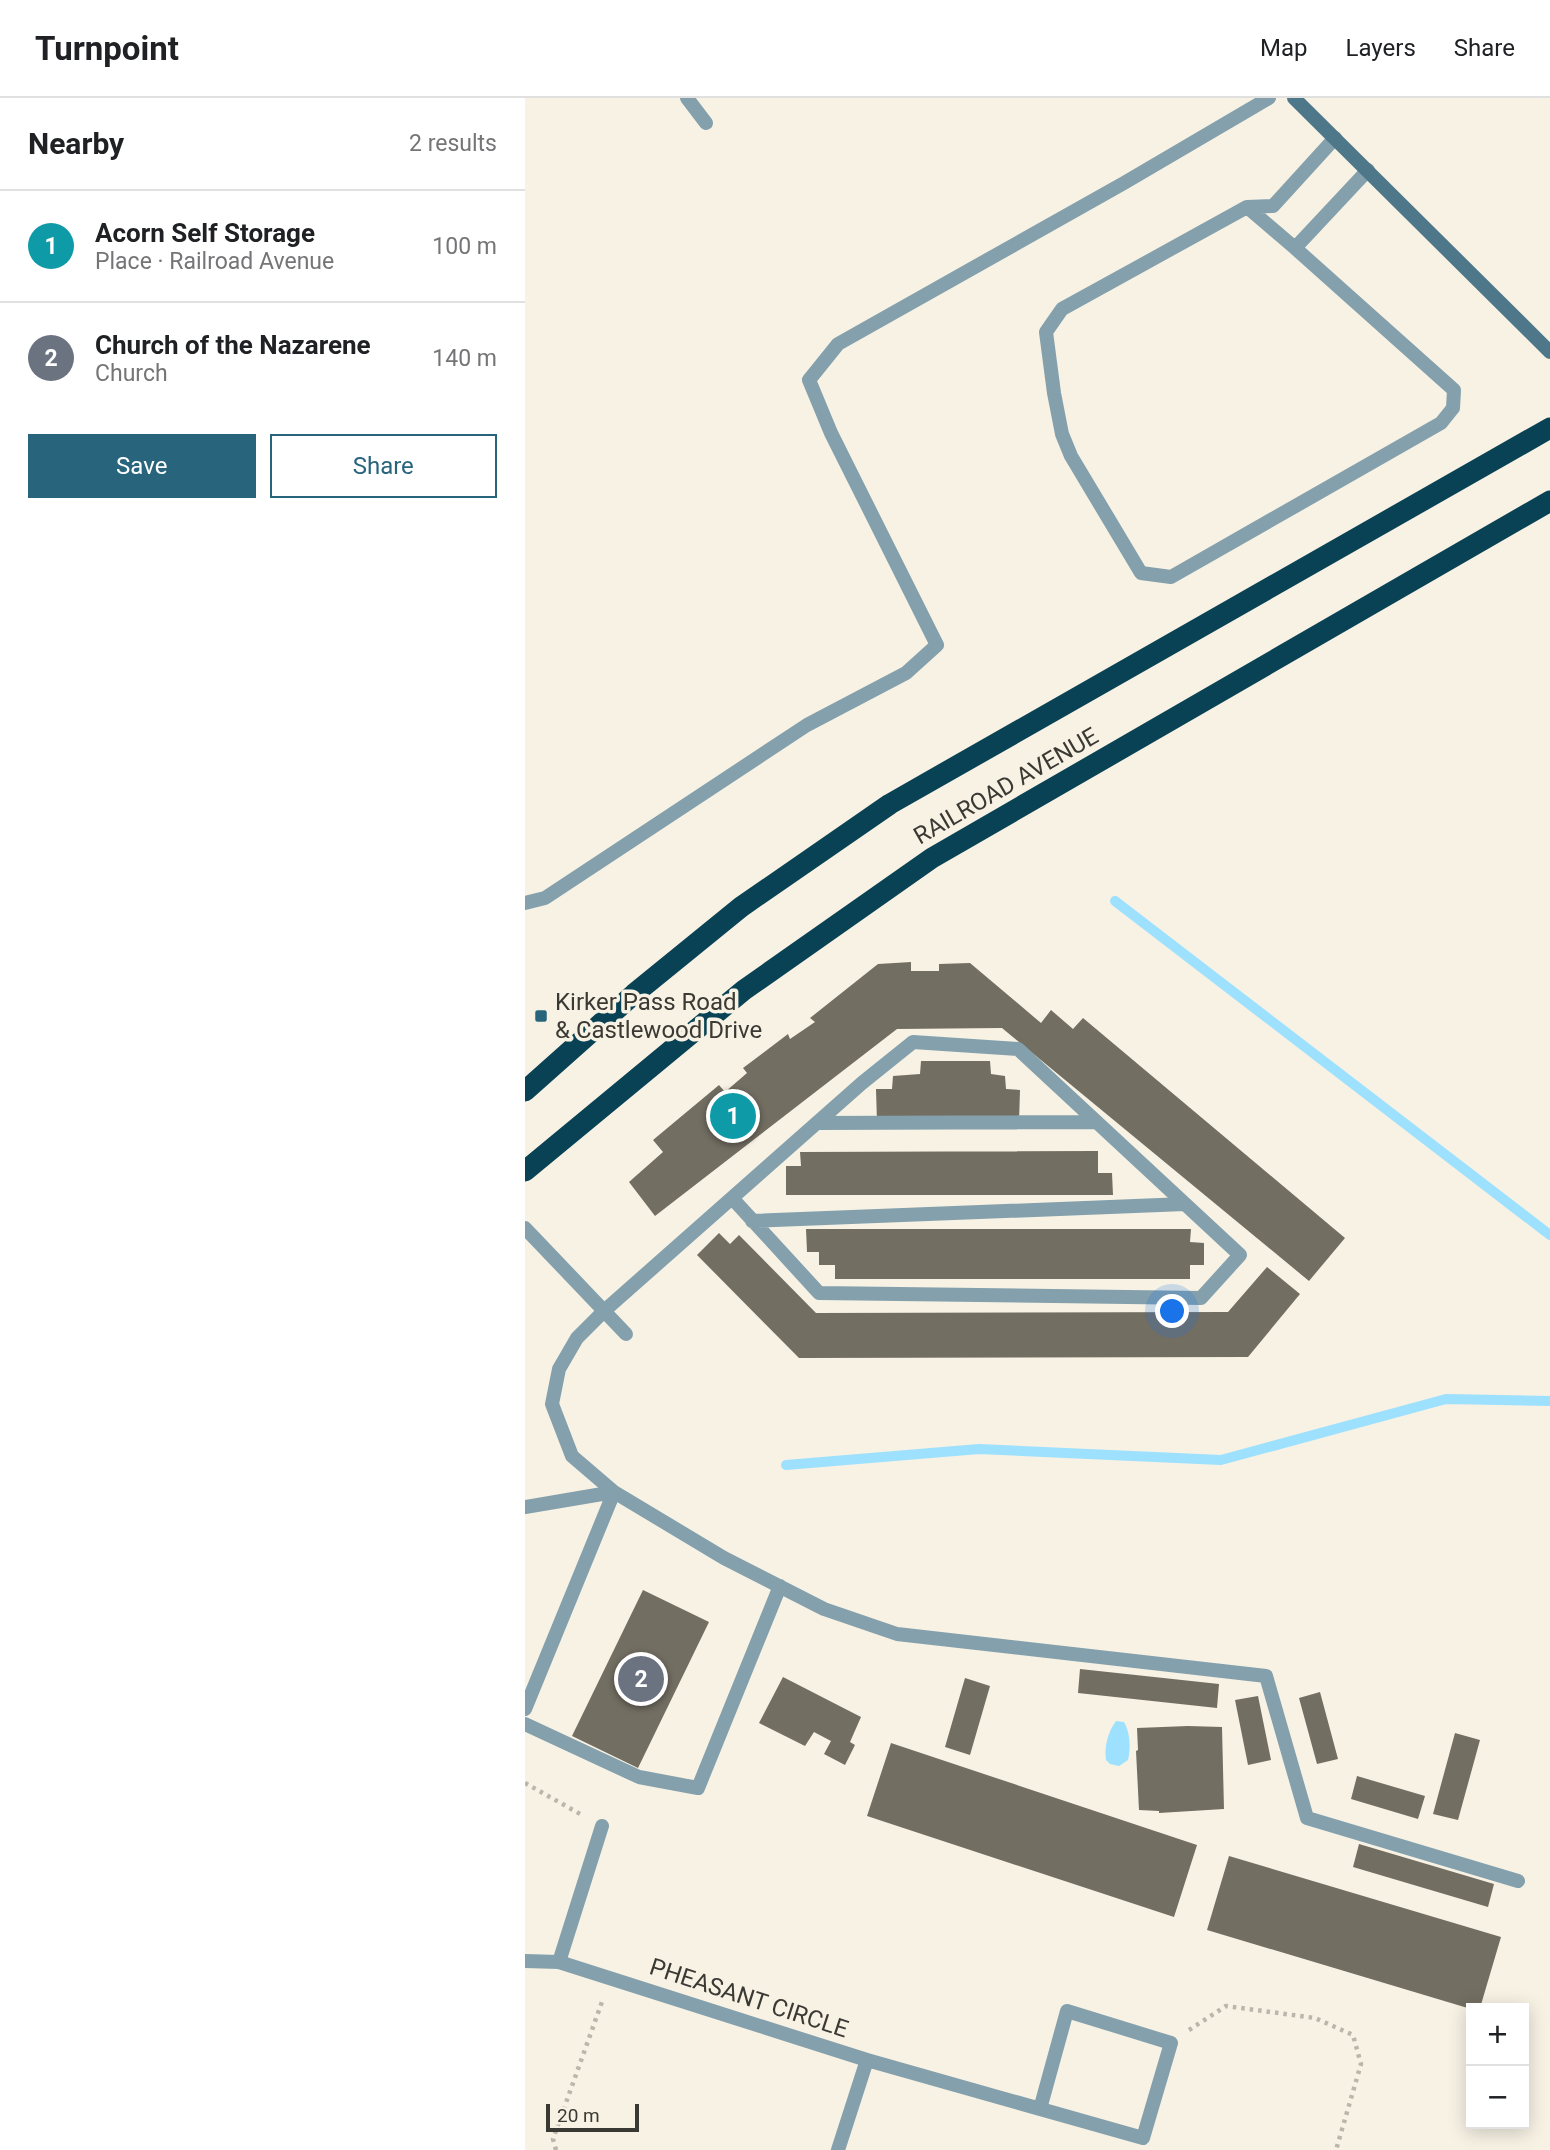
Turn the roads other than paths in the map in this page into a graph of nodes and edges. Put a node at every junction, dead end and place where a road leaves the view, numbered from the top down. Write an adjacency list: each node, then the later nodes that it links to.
1 (687, 98): 4 (street)
2 (1269, 98): 12 (street)
3 (1294, 98): 5 (street)
4 (706, 123)
5 (1335, 138): 6 (street); 7 (street)
6 (1368, 170): 8 (street); 9 (street)
7 (1247, 207): 8 (street); 8 (street)
8 (1295, 248)
9 (1550, 352)
10 (1550, 428): 13 (highway, RAILROAD AVENUE)
11 (1550, 501): 16 (highway, RAILROAD AVENUE)
12 (525, 903)
13 (525, 1091)
14 (1097, 1122): 15 (street); 15 (street); 18 (street)
15 (818, 1123): 17 (street)
16 (525, 1171)
17 (732, 1198): 19 (street); 21 (street)
18 (1185, 1204): 19 (street); 19 (street)
19 (752, 1220)
20 (525, 1228): 21 (street)
21 (604, 1311): 22 (street); 23 (street)
22 (626, 1334)
23 (614, 1492): 24 (street); 25 (street); 26 (street)
24 (525, 1507)
25 (780, 1586): 27 (street); 29 (street)
26 (525, 1709)
27 (525, 1724)
28 (602, 1826): 31 (street)
29 (1518, 1881)
30 (525, 1961): 31 (street, PHEASANT CIRCLE)
31 (559, 1962): 32 (street, PHEASANT CIRCLE)
32 (867, 2060): 33 (street); 34 (street, PHEASANT CIRCLE)
33 (1040, 2109): 33 (street)
34 (838, 2150)

